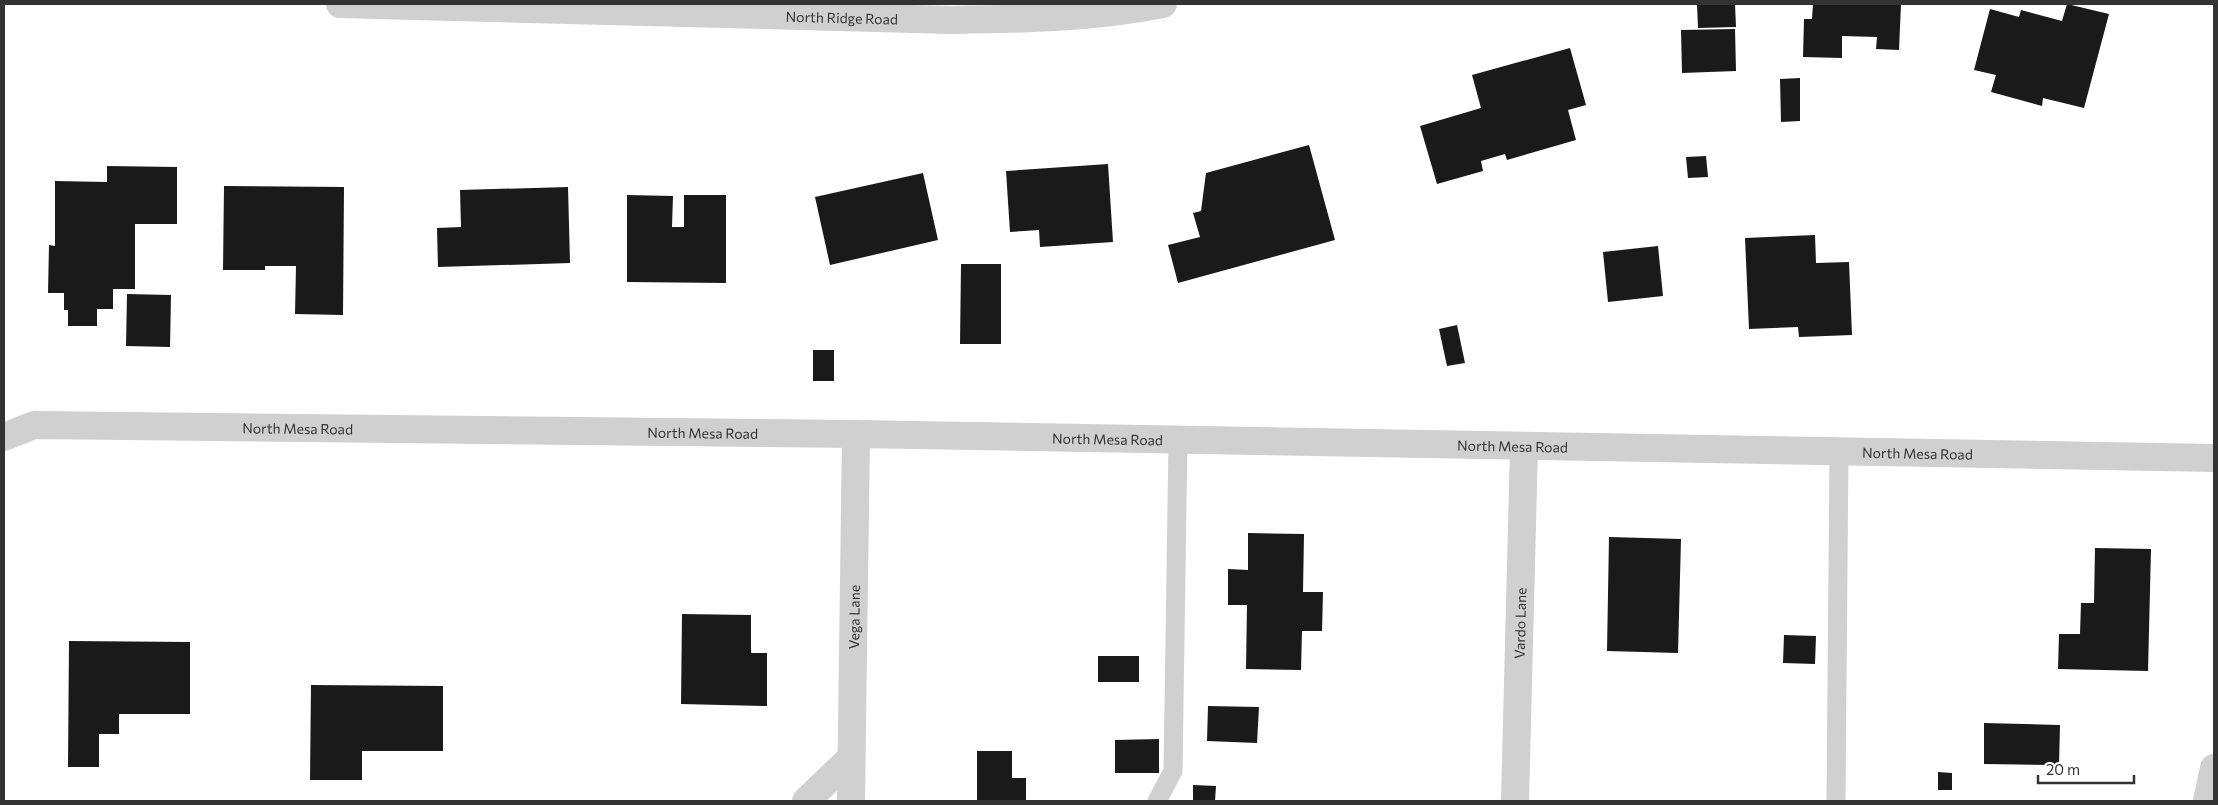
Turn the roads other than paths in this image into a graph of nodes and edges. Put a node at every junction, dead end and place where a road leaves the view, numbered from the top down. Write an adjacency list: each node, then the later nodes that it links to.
1 (340, 4): 2 (street, North Ridge Road)
2 (1163, 4)
3 (856, 434): 4 (street, North Mesa Road); 5 (street, North Mesa Road); 9 (street, Vega Lane)
4 (4, 437)
5 (1178, 440): 6 (street, North Mesa Road); 14 (lane)
6 (1524, 446): 7 (street, North Mesa Road); 15 (street, Vardo Lane)
7 (1839, 452): 8 (street, North Mesa Road); 16 (lane)
8 (2214, 458)
9 (851, 758): 12 (street); 13 (street, Vega Lane)
10 (2214, 768): 11 (street)
11 (2210, 797)
12 (806, 801)
13 (851, 801)
14 (1157, 801)
15 (1515, 801)
16 (1836, 801)

